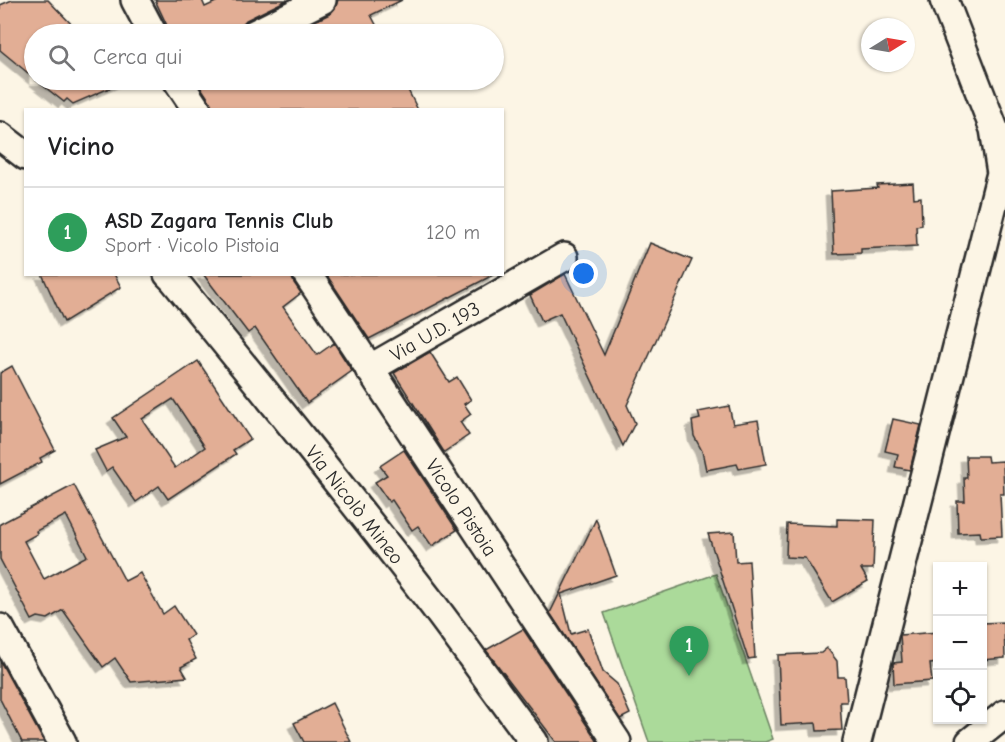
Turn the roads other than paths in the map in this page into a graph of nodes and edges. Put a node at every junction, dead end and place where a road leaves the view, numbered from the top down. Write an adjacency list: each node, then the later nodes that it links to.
1 (135, 0): 4 (street)
2 (322, 0): 5 (street)
3 (944, 0): 19 (street)
4 (148, 24)
5 (274, 24)
6 (184, 90): 7 (street)
7 (196, 108)
8 (0, 136): 9 (street)
9 (24, 154)
10 (564, 257): 13 (street, Via U.D. 193)
11 (308, 276): 13 (street, Vicolo Pistoia)
12 (182, 279): 17 (street, Via Nicolò Mineo)
13 (369, 369): 18 (street, Vicolo Pistoia)
14 (0, 628): 16 (street)
15 (1005, 714): 20 (street)
16 (62, 742)
17 (534, 742)
18 (617, 742)
19 (857, 742)
20 (970, 742)

